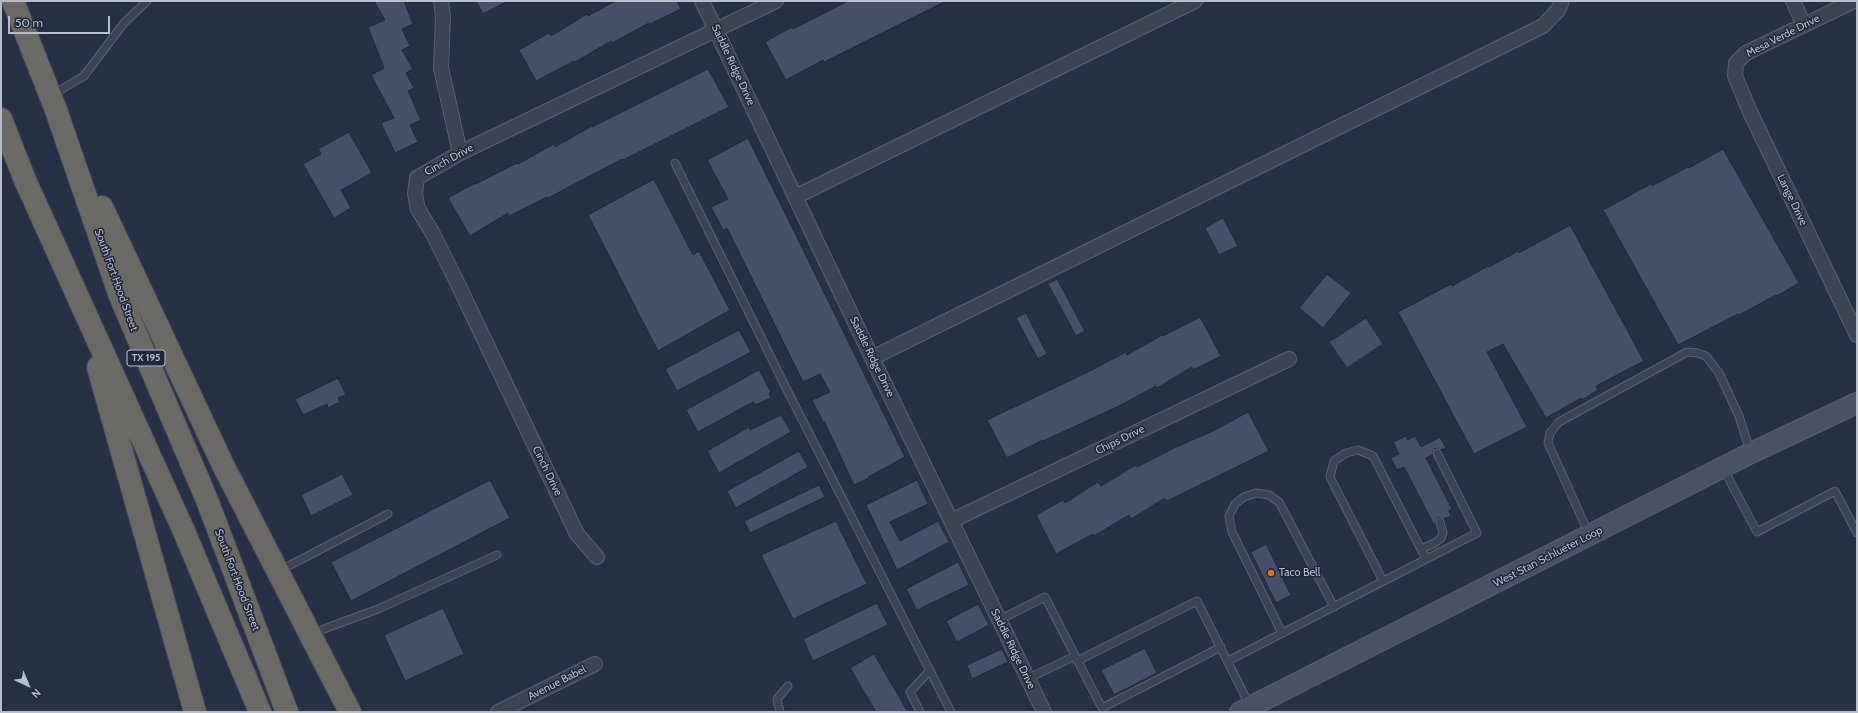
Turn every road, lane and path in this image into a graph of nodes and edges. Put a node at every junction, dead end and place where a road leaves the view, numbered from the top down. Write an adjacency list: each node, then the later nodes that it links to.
1 (13, 1): 13 (highway, South Fort Hood Street / TX 195)
2 (147, 1): 13 (lane)
3 (441, 1): 15 (street)
4 (702, 1): 11 (street, Saddle Ridge Drive)
5 (776, 1): 11 (street, Cinch Drive)
6 (1195, 1): 17 (street)
7 (1562, 1): 20 (street)
8 (1793, 1): 10 (street)
9 (1854, 1): 10 (street, Mesa Verde Drive)
10 (1804, 25): 12 (street, Mesa Verde Drive)
11 (716, 30): 15 (street, Cinch Drive); 17 (street, Saddle Ridge Drive)
12 (1736, 63): 19 (street, Lange Drive)
13 (53, 103): 35 (highway); 51 (highway, South Fort Hood Street / TX 195)
14 (1, 119): 18 (highway, TX 195)
15 (460, 153): 33 (street, Cinch Drive)
16 (675, 163): 45 (lane)
17 (795, 197): 20 (street, Saddle Ridge Drive)
18 (80, 301): 49 (highway); 50 (highway, TX 195)
19 (1857, 335)
20 (872, 358): 27 (street, Saddle Ridge Drive)
21 (1289, 359): 27 (street, Chips Drive)
22 (1857, 403): 24 (main road, West Stan Schlueter Loop)
23 (1437, 452): 34 (lane)
24 (1751, 453): 25 (main road, West Stan Schlueter Loop); 30 (lane)
25 (1723, 467): 29 (lane); 30 (main road, West Stan Schlueter Loop)
26 (388, 514): 35 (lane)
27 (951, 521): 38 (street, Saddle Ridge Drive)
28 (1440, 522): 31 (lane)
29 (1857, 533)
30 (1590, 535): 48 (main road, West Stan Schlueter Loop)
31 (1421, 549): 34 (lane); 36 (lane)
32 (496, 555): 40 (lane)
33 (597, 557)
34 (1426, 559): 36 (lane)
35 (277, 572): 40 (highway)
36 (1383, 581): 37 (lane)
37 (1334, 607): 39 (lane); 39 (lane)
38 (998, 620): 42 (lane); 46 (street, Saddle Ridge Drive)
39 (1282, 633): 43 (lane)
40 (311, 634): 52 (highway)
41 (1221, 648): 42 (lane); 42 (lane); 43 (lane)
42 (1076, 659): 46 (lane)
43 (1228, 661): 48 (lane)
44 (595, 664): 53 (street, Avenue Babel)
45 (930, 670): 55 (lane); 56 (lane)
46 (1027, 680): 57 (street, Saddle Ridge Drive)
47 (788, 686): 54 (lane)
48 (1245, 709)
49 (195, 712)
50 (260, 712)
51 (287, 712)
52 (350, 712)
53 (498, 712)
54 (780, 712)
55 (920, 712)
56 (951, 712)
57 (1044, 712)

